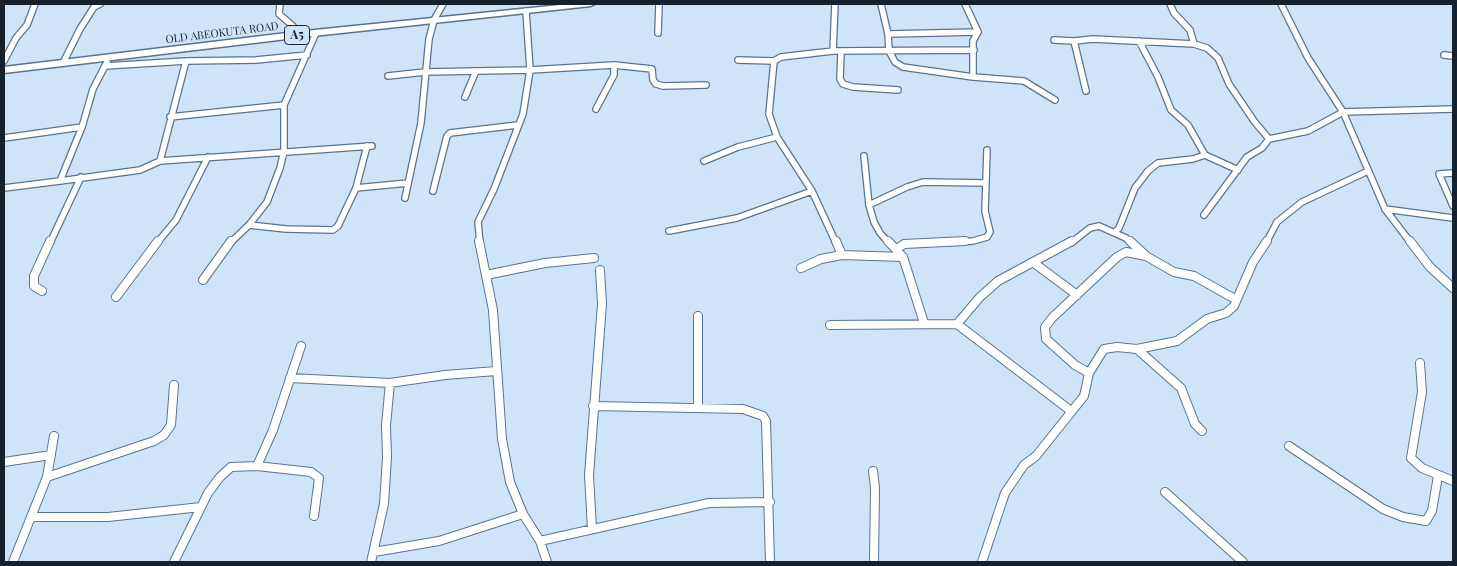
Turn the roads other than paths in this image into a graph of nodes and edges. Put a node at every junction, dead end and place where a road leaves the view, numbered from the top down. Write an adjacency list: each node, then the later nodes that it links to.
1 (35, 4): 31 (street)
2 (100, 4): 35 (street)
3 (280, 4): 18 (street)
4 (443, 4): 13 (street)
5 (592, 4): 12 (highway, OLD ABEOKUTA ROAD / A5)
6 (659, 4): 16 (street)
7 (835, 4): 24 (street)
8 (881, 4): 17 (street)
9 (965, 4): 15 (street)
10 (1170, 4): 22 (street)
11 (1280, 4): 51 (street)
12 (526, 11): 13 (highway, OLD ABEOKUTA ROAD / A5); 38 (street)
13 (434, 20): 14 (highway, OLD ABEOKUTA ROAD / A5); 40 (street)
14 (316, 32): 18 (highway, OLD ABEOKUTA ROAD / A5); 27 (street)
15 (978, 32): 17 (street); 23 (street)
16 (658, 33)
17 (888, 34): 25 (street)
18 (295, 35): 34 (highway, OLD ABEOKUTA ROAD / A5)
19 (1054, 40): 20 (street)
20 (1074, 41): 21 (street); 45 (street)
21 (1139, 41): 22 (street); 60 (street)
22 (1194, 44): 57 (street)
23 (974, 50): 25 (street); 42 (street)
24 (833, 51): 26 (street); 33 (street)
25 (889, 51): 26 (street); 42 (street)
26 (841, 52): 44 (street)
27 (307, 55): 32 (street); 48 (street)
28 (1444, 55): 29 (street)
29 (1453, 56)
30 (738, 60): 33 (street)
31 (4, 61)
32 (186, 61): 34 (street); 52 (street)
33 (774, 61): 56 (street)
34 (107, 62): 35 (highway, OLD ABEOKUTA ROAD / A5); 54 (street)
35 (63, 63): 37 (highway, OLD ABEOKUTA ROAD / A5)
36 (614, 65): 38 (street); 43 (street); 49 (street)
37 (4, 70)
38 (530, 70): 39 (street); 53 (street)
39 (476, 71): 40 (street); 46 (street)
40 (425, 72): 41 (street); 70 (street)
41 (388, 76)
42 (974, 77): 47 (street)
43 (706, 85)
44 (898, 90)
45 (1086, 91)
46 (466, 97)
47 (1054, 100)
48 (284, 105): 52 (street); 59 (street)
49 (596, 109)
50 (1453, 109): 51 (street)
51 (1343, 112): 57 (street); 66 (street)
52 (170, 118): 63 (street)
53 (518, 125): 74 (street); 93 (street)
54 (82, 127): 55 (street); 69 (street)
55 (4, 138)
56 (777, 138): 64 (street); 75 (street)
57 (1270, 139): 65 (street)
58 (987, 150): 71 (street)
59 (284, 151): 62 (street); 73 (street); 82 (street)
60 (1205, 155): 65 (street); 84 (street)
61 (864, 156): 77 (street)
62 (208, 157): 63 (street); 98 (street)
63 (160, 161): 68 (street)
64 (704, 161)
65 (1238, 170): 80 (street)
66 (1368, 171): 79 (street); 99 (street)
67 (1453, 173): 78 (street)
68 (81, 177): 69 (street); 96 (street)
69 (60, 181): 72 (street)
70 (408, 183): 73 (street); 76 (street)
71 (986, 183): 77 (street); 85 (street)
72 (4, 188)
73 (356, 188): 82 (street)
74 (433, 191)
75 (812, 191): 83 (street); 86 (street)
76 (405, 198)
77 (869, 205): 85 (street)
78 (1453, 206)
79 (1385, 209): 81 (street); 95 (street)
80 (1204, 216)
81 (1453, 218)
82 (248, 225): 94 (street)
83 (669, 231)
84 (1115, 232): 87 (street); 90 (street)
85 (897, 249): 88 (street)
86 (842, 255): 88 (street); 91 (street)
87 (1146, 256): 97 (street); 99 (street)
88 (903, 257): 101 (street)
89 (594, 258): 93 (street)
90 (1034, 263): 97 (street); 102 (street)
91 (801, 268)
92 (600, 270): 112 (street)
93 (486, 275): 107 (street)
94 (203, 280)
95 (1453, 288)
96 (42, 291)
97 (1077, 295): 108 (street)
98 (116, 297)
99 (1235, 299): 105 (street)
100 (698, 316): 113 (street)
101 (924, 323): 102 (street); 103 (street)
102 (957, 324): 114 (street)
103 (830, 325)
104 (301, 346): 109 (street)
105 (1137, 349): 108 (street); 115 (street)
106 (1420, 364): 122 (street)
107 (496, 371): 110 (street); 128 (street)
108 (1089, 373): 114 (street)
109 (290, 378): 110 (street); 120 (street)
110 (390, 383): 133 (street)
111 (174, 385): 123 (street)
112 (593, 406): 113 (street); 131 (street)
113 (698, 408): 126 (street)
114 (1071, 411): 140 (street)
115 (1202, 431)
116 (54, 436): 118 (street)
117 (1289, 446): 122 (street)
118 (51, 454): 119 (street); 123 (street)
119 (4, 462)
120 (257, 466): 127 (street); 129 (street)
121 (873, 471): 139 (street)
122 (1438, 476): 124 (street)
123 (47, 477): 130 (street)
124 (1453, 481)
125 (1166, 492): 141 (street)
126 (770, 502): 131 (street); 138 (street)
127 (201, 507): 130 (street); 135 (street)
128 (523, 514): 132 (street); 133 (street)
129 (314, 516)
130 (31, 517): 134 (street)
131 (592, 530): 132 (street)
132 (540, 541): 137 (street)
133 (374, 552): 136 (street)
134 (13, 562)
135 (174, 562)
136 (370, 562)
137 (547, 562)
138 (770, 562)
139 (874, 562)
140 (982, 562)
141 (1243, 562)

